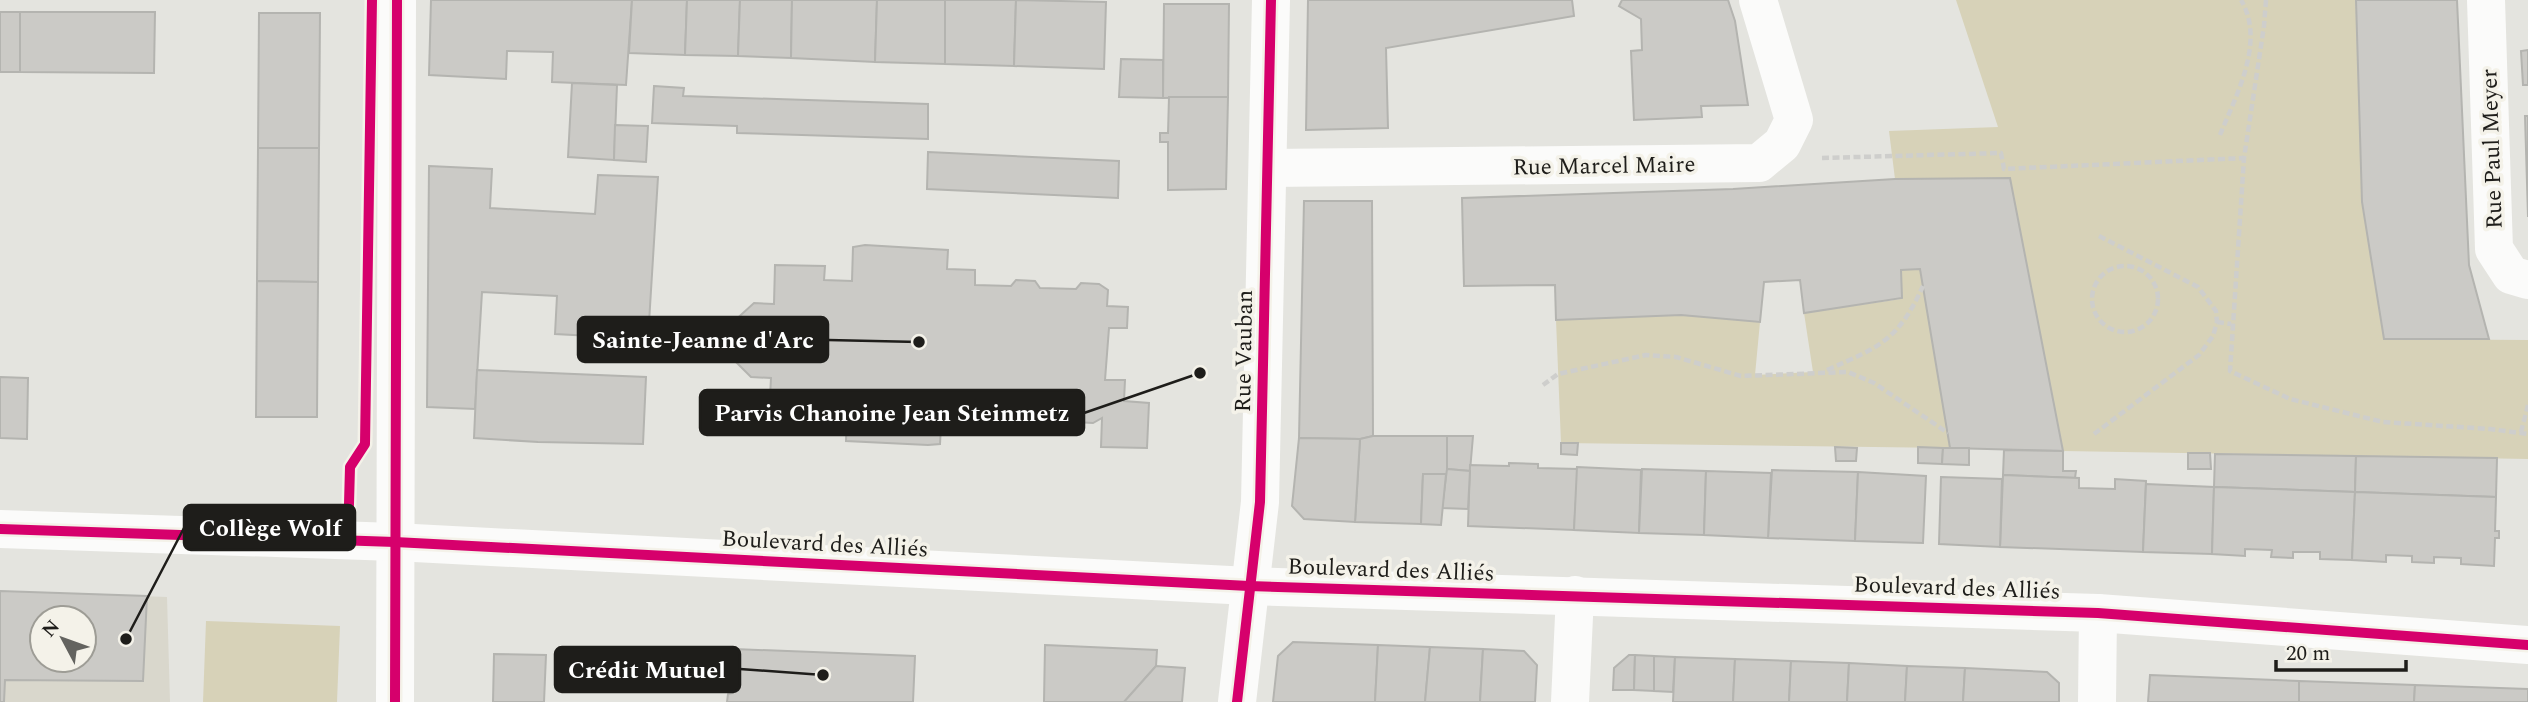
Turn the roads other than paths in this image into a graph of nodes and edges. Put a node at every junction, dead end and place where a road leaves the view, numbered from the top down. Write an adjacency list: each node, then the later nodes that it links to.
1 (397, 0): 8 (main road)
2 (1271, 0): 5 (main road, Rue Vauban)
3 (1758, 0): 5 (main road, Rue Marcel Maire)
4 (2486, 0): 6 (main road, Rue Paul Meyer)
5 (1268, 168): 9 (main road, Rue Vauban)
6 (2528, 281)
7 (0, 529): 8 (main road, Boulevard des Alliés)
8 (395, 542): 9 (main road, Boulevard des Alliés); 13 (main road)
9 (1249, 586): 10 (main road, Boulevard des Alliés); 14 (main road, Rue Vauban)
10 (1575, 595): 11 (main road, Boulevard des Alliés); 15 (main road)
11 (2098, 613): 12 (main road, Boulevard des Alliés); 16 (main road)
12 (2528, 645)
13 (395, 702)
14 (1237, 702)
15 (1570, 702)
16 (2097, 702)

